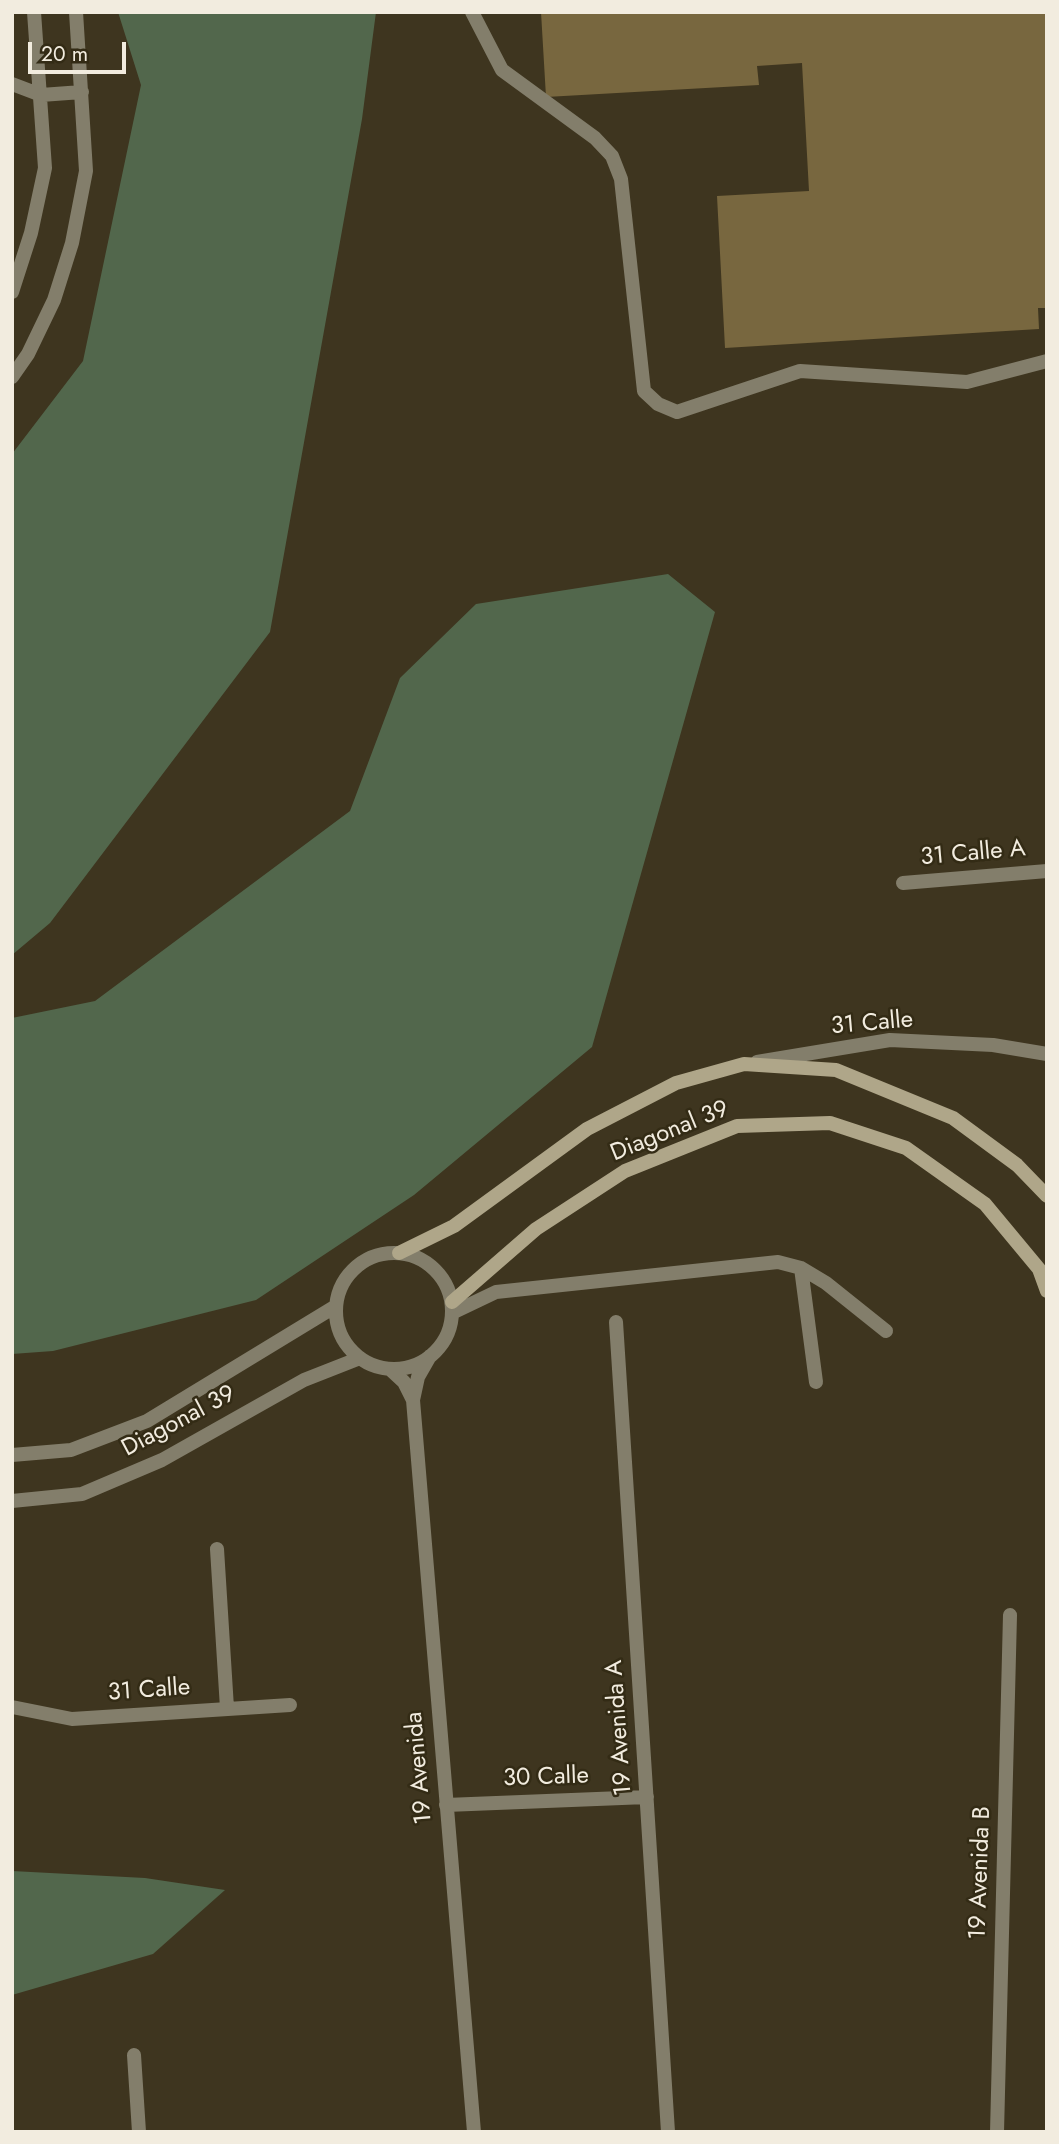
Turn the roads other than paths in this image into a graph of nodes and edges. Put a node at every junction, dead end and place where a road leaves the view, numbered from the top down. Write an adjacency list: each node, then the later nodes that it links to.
1 (34, 12): 6 (street)
2 (76, 12): 5 (street)
3 (472, 12): 8 (street)
4 (12, 84): 6 (street)
5 (82, 92): 6 (street); 9 (street)
6 (41, 95): 7 (street)
7 (12, 292)
8 (1047, 361)
9 (12, 377)
10 (1047, 871): 11 (street, 31 Calle A)
11 (903, 883)
12 (1047, 1054): 13 (street, 31 Calle)
13 (744, 1064): 14 (street); 15 (street)
14 (1047, 1196)
15 (399, 1253): 18 (street); 19 (street)
16 (801, 1268): 19 (street); 21 (street); 25 (street)
17 (1047, 1291): 19 (street, Diagonal 39)
18 (336, 1306): 23 (street); 27 (street, Diagonal 39)
19 (452, 1307): 22 (street)
20 (616, 1322): 34 (street, 19 Avenida A)
21 (886, 1331)
22 (430, 1356): 24 (street); 26 (street, 19 Avenida)
23 (360, 1358): 24 (street); 28 (street, Diagonal 39)
24 (390, 1369): 26 (street)
25 (816, 1382)
26 (413, 1400): 35 (street, 19 Avenida)
27 (12, 1455)
28 (12, 1501)
29 (217, 1549): 33 (street)
30 (1010, 1615): 40 (street, 19 Avenida B)
31 (290, 1705): 33 (street, 31 Calle)
32 (12, 1707): 33 (street, 31 Calle)
33 (227, 1708)
34 (647, 1797): 35 (street, 30 Calle); 39 (street, 19 Avenida A)
35 (446, 1805): 38 (street, 19 Avenida)
36 (134, 2055): 37 (street)
37 (139, 2132)
38 (474, 2132)
39 (668, 2132)
40 (997, 2132)

